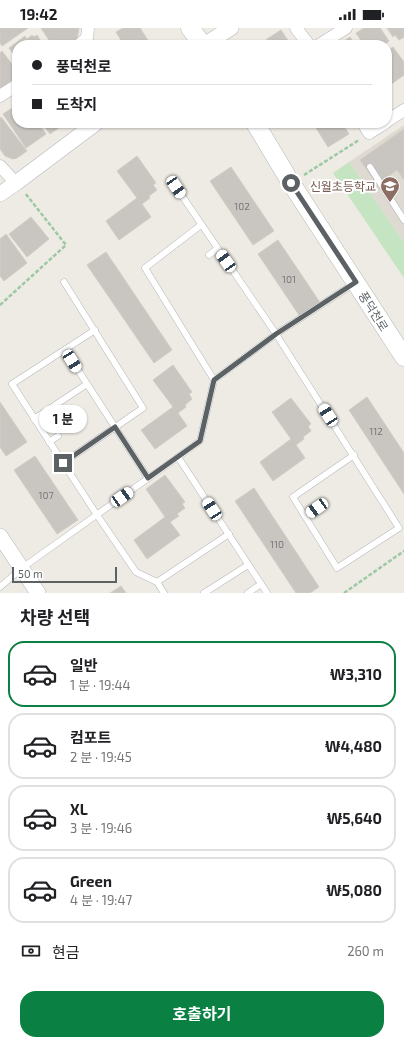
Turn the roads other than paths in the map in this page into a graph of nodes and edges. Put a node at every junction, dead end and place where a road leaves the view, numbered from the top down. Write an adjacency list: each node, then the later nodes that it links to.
1 (88, 28): 6 (street)
2 (190, 28): 7 (main road)
3 (231, 28): 8 (street)
4 (296, 28): 9 (street)
5 (346, 28): 10 (street)
6 (85, 40)
7 (199, 40)
8 (211, 40)
9 (305, 40)
10 (327, 40)
11 (12, 88): 12 (street)
12 (0, 96)
13 (404, 110): 14 (street)
14 (392, 118)
15 (89, 128): 19 (street)
16 (258, 128): 27 (main road, 풍덕천로)
17 (0, 166): 19 (street)
18 (370, 167): 22 (lane)
19 (16, 183): 21 (street)
20 (176, 187): 23 (lane)
21 (0, 194)
22 (404, 220)
23 (201, 225): 24 (lane); 32 (lane)
24 (217, 249): 25 (lane); 29 (lane)
25 (209, 255)
26 (64, 282): 28 (lane)
27 (356, 282): 29 (lane); 31 (main road, 풍덕천로)
28 (95, 330): 30 (lane); 35 (lane)
29 (276, 334): 32 (lane); 38 (lane)
30 (65, 350): 33 (lane); 34 (lane)
31 (404, 357)
32 (214, 380): 39 (lane)
33 (87, 384): 34 (lane); 35 (lane)
34 (34, 419): 37 (lane)
35 (115, 427): 40 (lane); 41 (lane)
36 (58, 436): 37 (lane)
37 (49, 442): 40 (lane)
38 (354, 455): 44 (lane); 44 (lane)
39 (178, 457): 41 (lane); 45 (lane)
40 (63, 463): 43 (lane)
41 (148, 478): 43 (lane)
42 (317, 508): 44 (lane)
43 (97, 515): 48 (lane); 49 (lane)
44 (306, 516)
45 (229, 534): 47 (lane); 49 (lane)
46 (0, 536): 48 (street)
47 (248, 565): 50 (lane); 54 (lane)
48 (22, 568): 51 (lane); 52 (street)
49 (157, 582): 53 (lane)
50 (261, 584): 55 (lane); 56 (lane)
51 (0, 587)
52 (38, 593)
53 (164, 593)
54 (204, 593)
55 (248, 593)
56 (267, 593)

